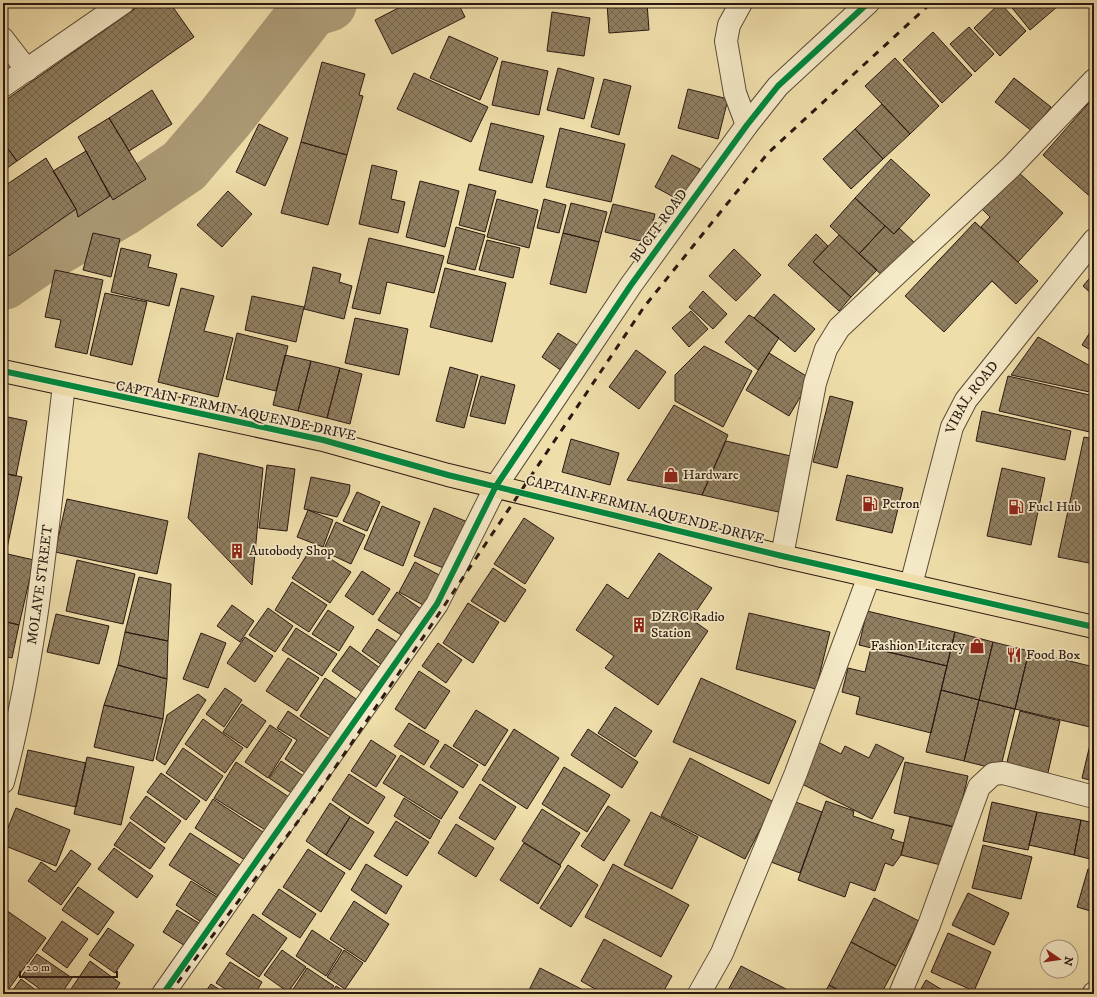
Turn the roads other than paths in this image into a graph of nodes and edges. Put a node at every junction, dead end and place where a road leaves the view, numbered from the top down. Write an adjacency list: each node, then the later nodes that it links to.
1 (123, 3): 5 (street)
2 (741, 3): 8 (street)
3 (868, 3): 8 (street, BUCIT ROAD)
4 (3, 39): 5 (street)
5 (27, 70): 7 (street)
6 (1094, 80): 13 (street)
7 (3, 86)
8 (747, 125): 12 (street, BUCIT ROAD)
9 (1094, 240): 15 (street, VIBAL ROAD)
10 (3, 371): 11 (main road, CAPTAIN FERMIN AQUENDE DRIVE)
11 (64, 385): 12 (main road, CAPTAIN FERMIN AQUENDE DRIVE); 17 (street, MOLAVE STREET)
12 (496, 486): 13 (main road, CAPTAIN FERMIN AQUENDE DRIVE); 19 (street, BUCIT ROAD)
13 (782, 556): 14 (main road, CAPTAIN FERMIN AQUENDE DRIVE)
14 (869, 576): 15 (main road, CAPTAIN FERMIN AQUENDE DRIVE); 20 (street)
15 (911, 585): 16 (main road, CAPTAIN FERMIN AQUENDE DRIVE)
16 (1094, 627)
17 (3, 782)
18 (1094, 797): 21 (street)
19 (163, 994)
20 (699, 994)
21 (900, 994)

